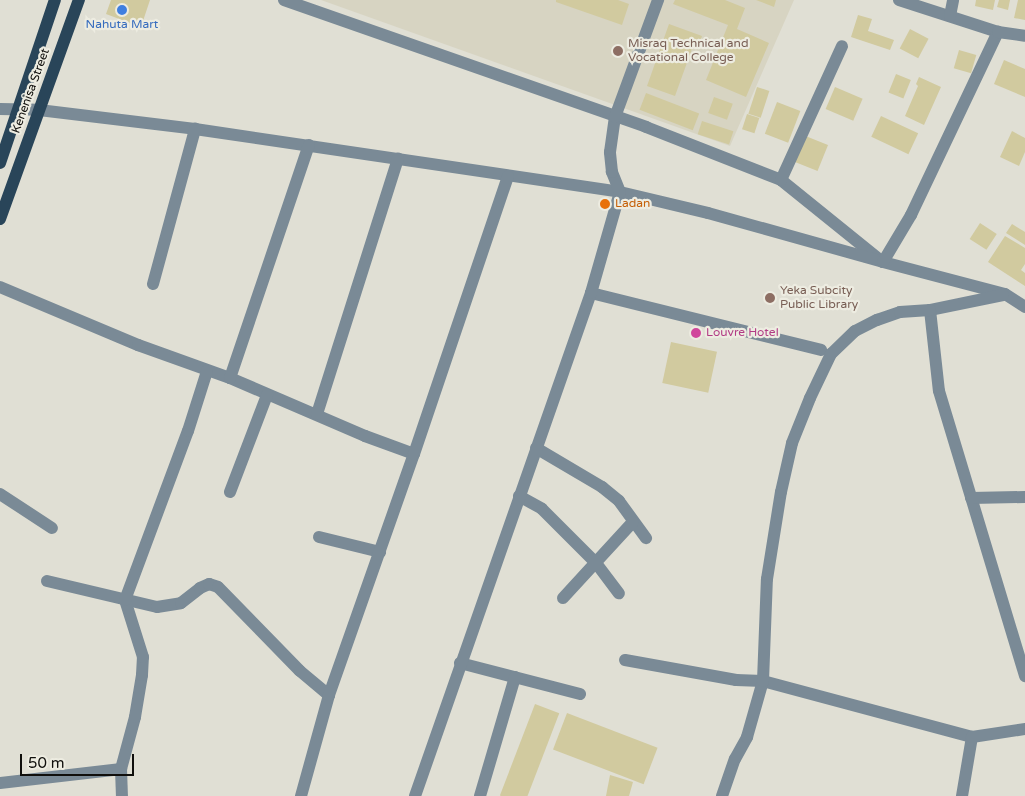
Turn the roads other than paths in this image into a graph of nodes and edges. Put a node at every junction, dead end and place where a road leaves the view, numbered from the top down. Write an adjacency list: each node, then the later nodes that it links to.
1 (56, 0): 12 (main road, Kenenisa Street)
2 (79, 0): 13 (main road, Kenenisa Street)
3 (284, 0): 14 (street)
4 (658, 0): 14 (street)
5 (899, 0): 7 (street)
6 (954, 0): 7 (street)
7 (950, 16): 8 (street)
8 (998, 32): 9 (street); 23 (street)
9 (1025, 36)
10 (842, 46): 20 (street)
11 (0, 109): 12 (street)
12 (18, 109): 13 (street); 18 (main road, Kenenisa Street)
13 (39, 110): 15 (street); 22 (main road, Kenenisa Street)
14 (615, 117): 20 (street); 21 (street)
15 (195, 130): 16 (street); 24 (street)
16 (309, 146): 17 (street); 32 (street)
17 (398, 159): 19 (street); 34 (street)
18 (0, 163)
19 (508, 176): 21 (street); 36 (street)
20 (782, 180): 23 (street)
21 (620, 192): 23 (street); 26 (street)
22 (0, 219)
23 (883, 262): 27 (street)
24 (153, 284)
25 (0, 287): 31 (street)
26 (591, 293): 30 (street); 35 (street)
27 (1005, 294): 28 (street); 29 (street)
28 (1025, 306)
29 (930, 310): 41 (street); 56 (street)
30 (821, 350)
31 (207, 371): 32 (street); 51 (street)
32 (230, 378): 33 (street)
33 (267, 395): 34 (street); 37 (street)
34 (317, 414): 36 (street)
35 (536, 448): 39 (street); 42 (street)
36 (414, 454): 46 (street)
37 (230, 492)
38 (0, 494): 43 (street)
39 (519, 496): 47 (street); 53 (street)
40 (1025, 497): 41 (street)
41 (971, 498): 54 (street)
42 (633, 522): 45 (street); 47 (street)
43 (52, 528)
44 (318, 537): 46 (street)
45 (646, 538)
46 (380, 552): 58 (street)
47 (596, 563): 49 (street); 50 (street)
48 (48, 581): 51 (street)
49 (619, 593)
50 (563, 598)
51 (125, 600): 58 (street); 61 (street)
52 (625, 660): 56 (street)
53 (460, 663): 55 (street); 65 (street)
54 (1025, 676)
55 (515, 677): 57 (street); 66 (street)
56 (763, 682): 60 (street); 67 (street)
57 (580, 694)
58 (329, 695): 64 (street)
59 (1025, 729): 60 (street)
60 (972, 737): 68 (street)
61 (121, 769): 62 (street); 63 (street)
62 (0, 783)
63 (122, 796)
64 (301, 796)
65 (414, 796)
66 (480, 796)
67 (722, 796)
68 (962, 796)

